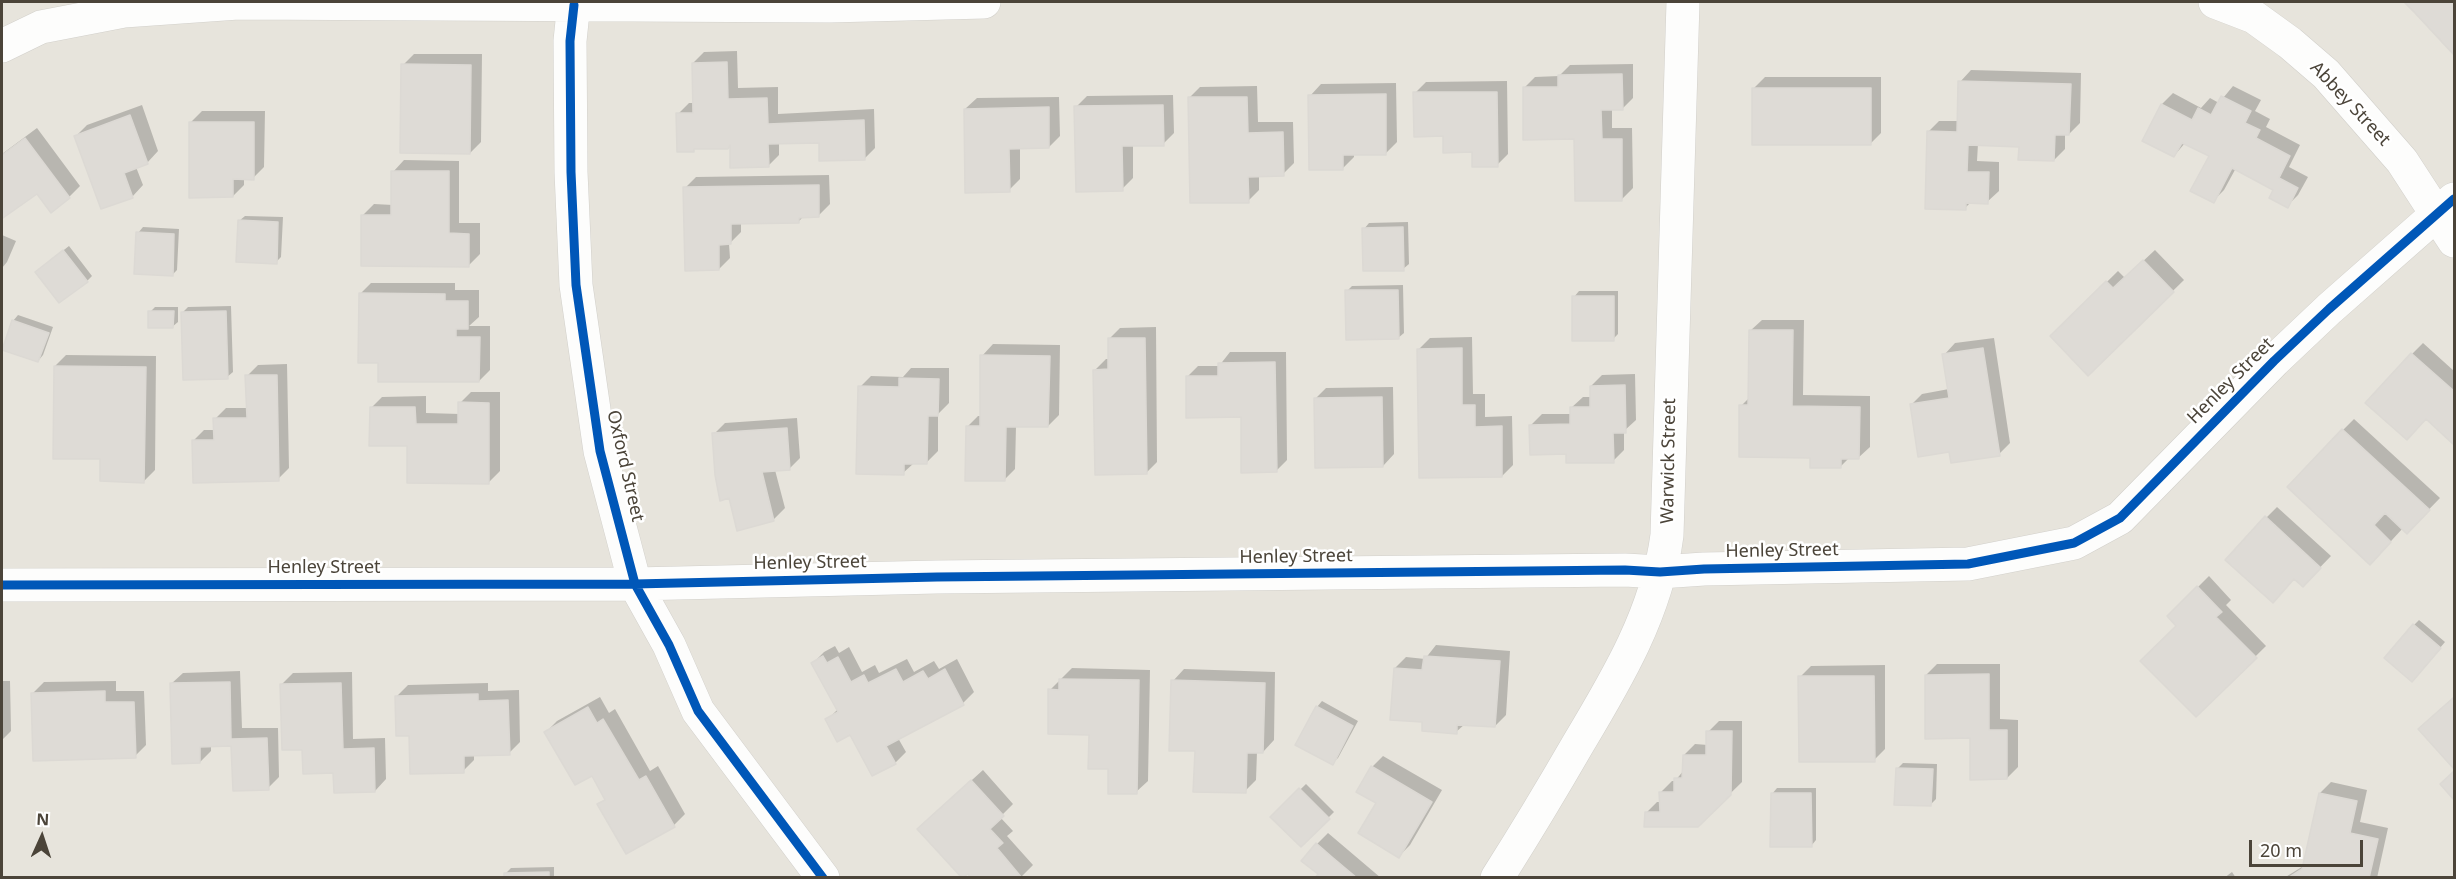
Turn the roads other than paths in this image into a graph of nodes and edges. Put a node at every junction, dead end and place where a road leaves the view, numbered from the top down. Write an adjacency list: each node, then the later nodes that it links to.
1 (984, 2): 4 (street)
2 (1683, 2): 8 (street, Warwick Street)
3 (2215, 2): 6 (street, Abbey Street)
4 (574, 3): 5 (street); 9 (street, Oxford Street)
5 (2, 46)
6 (2446, 206): 7 (street, Abbey Street); 8 (street, Henley Street)
7 (2454, 241)
8 (1660, 572): 9 (street, Henley Street); 12 (street, Warwick Street)
9 (635, 584): 10 (street, Henley Street); 11 (street, Oxford Street)
10 (2, 585)
11 (823, 878)
12 (1497, 878)

